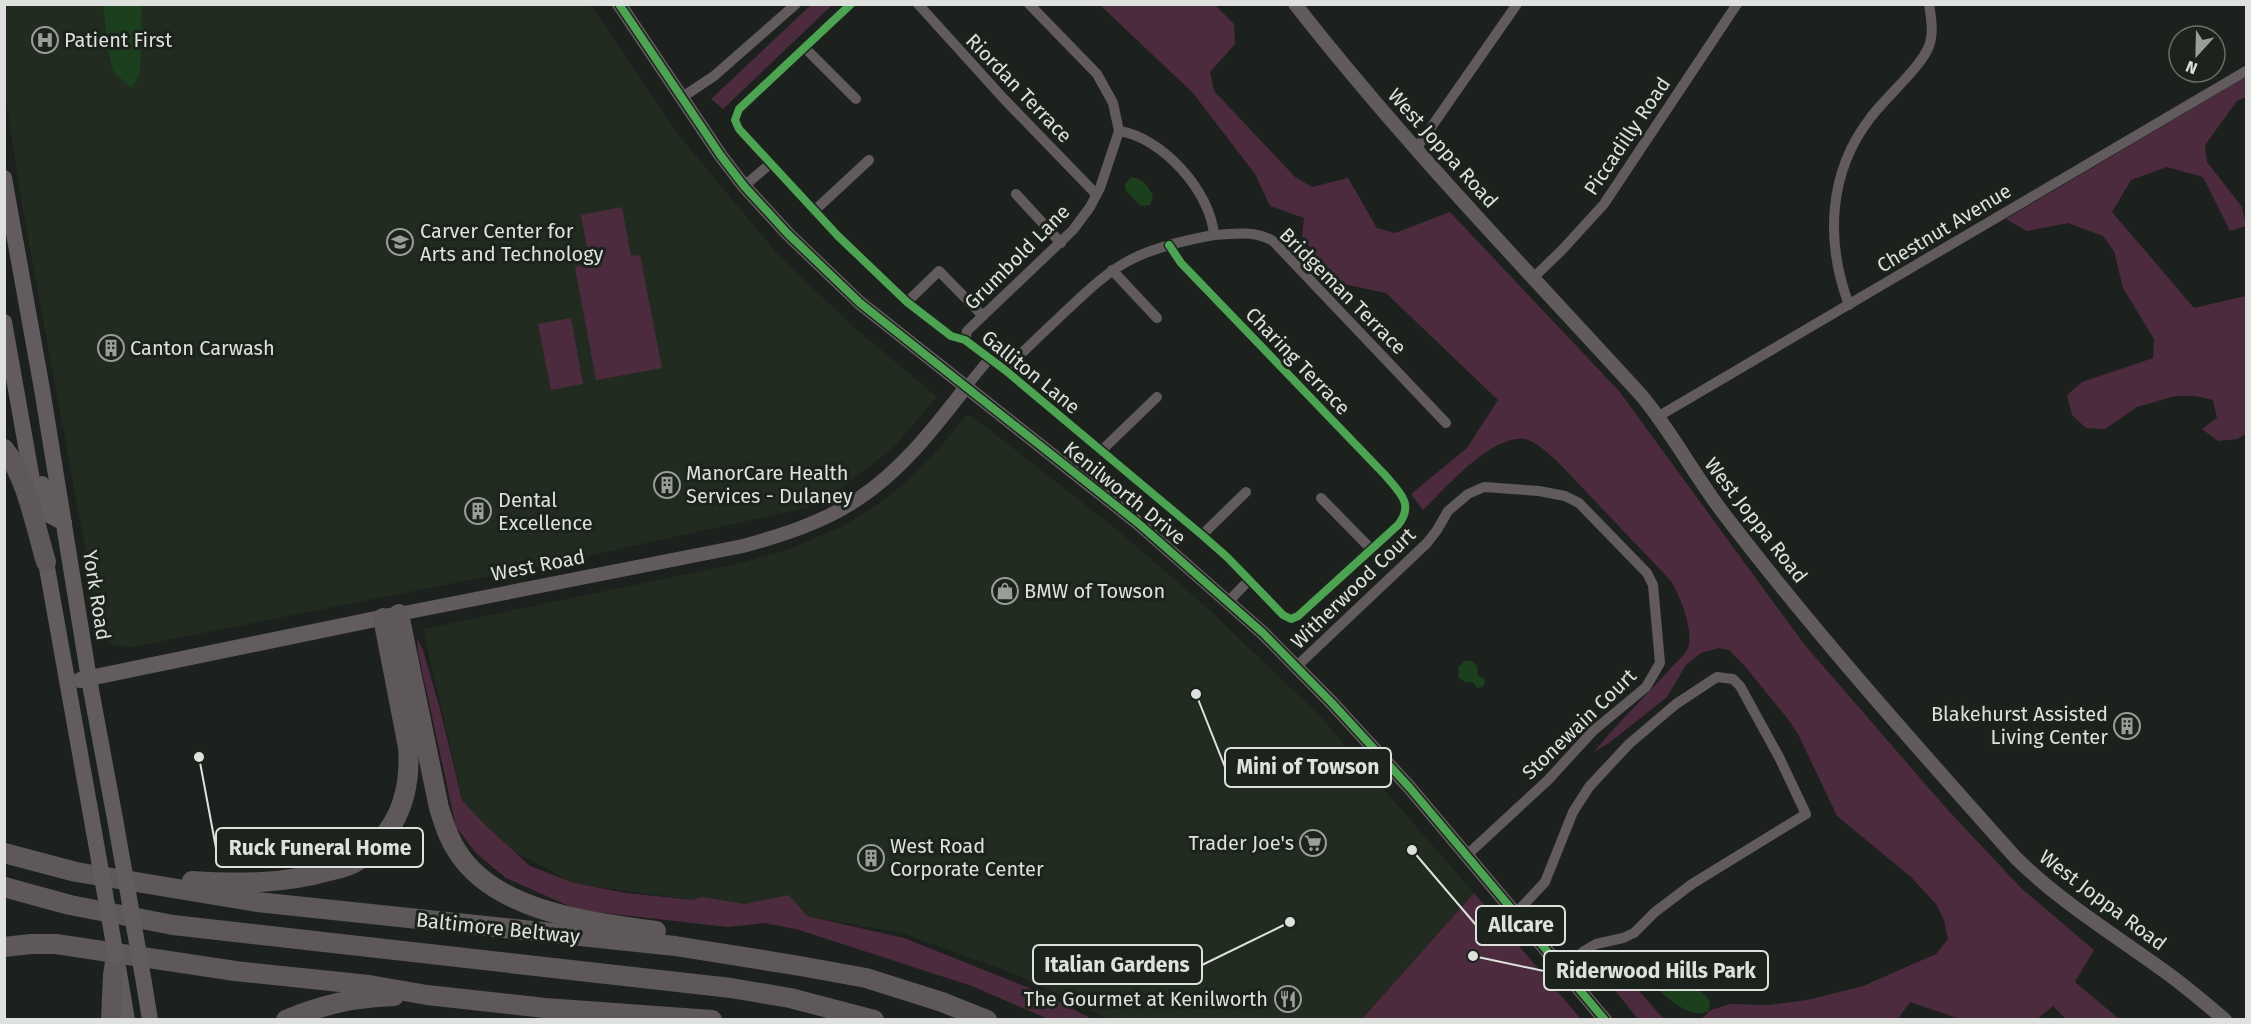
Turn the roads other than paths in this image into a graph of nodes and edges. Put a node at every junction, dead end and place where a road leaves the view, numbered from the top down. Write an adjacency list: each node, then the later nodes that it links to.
1 (619, 4): 12 (street, Kenilworth Drive)
2 (796, 4): 12 (street)
3 (851, 4): 10 (street)
4 (918, 4): 21 (street, Riordan Terrace)
5 (1029, 4): 14 (street)
6 (1295, 4): 15 (street, West Joppa Road)
7 (1517, 4): 15 (street)
8 (1737, 4): 27 (street, Piccadilly Road)
9 (1929, 4): 29 (street)
10 (805, 48): 13 (street); 17 (street, Galliton Lane)
11 (2247, 71): 29 (street, Chestnut Avenue)
12 (681, 98): 19 (street, Kenilworth Drive)
13 (856, 99)
14 (1119, 131): 21 (street, Grumbold Lane); 23 (street)
15 (1416, 149): 27 (street, West Joppa Road)
16 (869, 160): 22 (street)
17 (770, 164): 19 (street); 22 (street, Galliton Lane)
18 (4, 178): 45 (main road, York Road)
19 (744, 186): 36 (street, Kenilworth Drive)
20 (1016, 194): 24 (street)
21 (1096, 194): 24 (street, Grumbold Lane)
22 (814, 211): 28 (street, Galliton Lane)
23 (1214, 235): 25 (street, Bridgeman Terrace); 39 (street, Bridgeman Terrace)
24 (1061, 243): 30 (street, Grumbold Lane)
25 (1169, 245): 26 (street, Bridgeman Terrace); 48 (street, Charing Terrace)
26 (1112, 270): 31 (street); 35 (street, Bridgeman Terrace)
27 (1534, 277): 38 (street, West Joppa Road)
28 (908, 302): 30 (street); 33 (street, Galliton Lane)
29 (1849, 305): 38 (street, Chestnut Avenue)
30 (983, 316): 33 (street, Grumbold Lane)
31 (1157, 318)
32 (4, 322): 40 (main road)
33 (965, 340): 34 (street, Galliton Lane)
34 (989, 359): 35 (street, Galliton Lane); 36 (street, Galliton Lane)
35 (1005, 370): 42 (street, Galliton Lane)
36 (966, 387): 51 (street, Kenilworth Drive); 52 (street, West Road)
37 (1157, 398): 42 (street)
38 (1659, 416): 74 (street, West Joppa Road)
39 (1446, 423)
40 (22, 424): 45 (main road); 49 (main road)
41 (4, 448): 49 (highway)
42 (1101, 451): 46 (street, Galliton Lane)
43 (1246, 492): 46 (street)
44 (1321, 498): 48 (street)
45 (64, 523): 54 (main road, York Road)
46 (1202, 535): 50 (street, Galliton Lane)
47 (1612, 536): 53 (street, Witherwood Court); 57 (street, Stonewain Court)
48 (1371, 549): 50 (street, Galliton Lane)
49 (46, 562): 55 (main road)
50 (1250, 580): 51 (street)
51 (1229, 601): 53 (street, Kenilworth Drive)
52 (391, 616): 54 (main road, West Road); 58 (highway); 64 (highway)
53 (1297, 666): 57 (street, Kenilworth Drive)
54 (89, 679): 55 (main road, West Road); 68 (main road, York Road, bridge)
55 (67, 683): 63 (main road, bridge)
56 (4, 853): 58 (highway, Baltimore Beltway)
57 (1467, 855): 60 (street, Kenilworth Drive)
58 (76, 872): 64 (highway, Baltimore Beltway)
59 (4, 887): 71 (highway, Baltimore Beltway)
60 (1516, 913): 62 (street, Kenilworth Drive); 62 (street)
61 (4, 947): 65 (highway)
62 (1563, 969): 73 (street, Kenilworth Drive)
63 (117, 970): 66 (highway); 67 (main road)
64 (866, 978): 72 (highway, Baltimore Beltway)
65 (427, 995): 69 (highway); 70 (highway)
66 (111, 1020)
67 (127, 1020)
68 (150, 1020)
69 (286, 1020)
70 (712, 1020)
71 (874, 1020)
72 (987, 1020)
73 (1605, 1020)
74 (2225, 1020)

